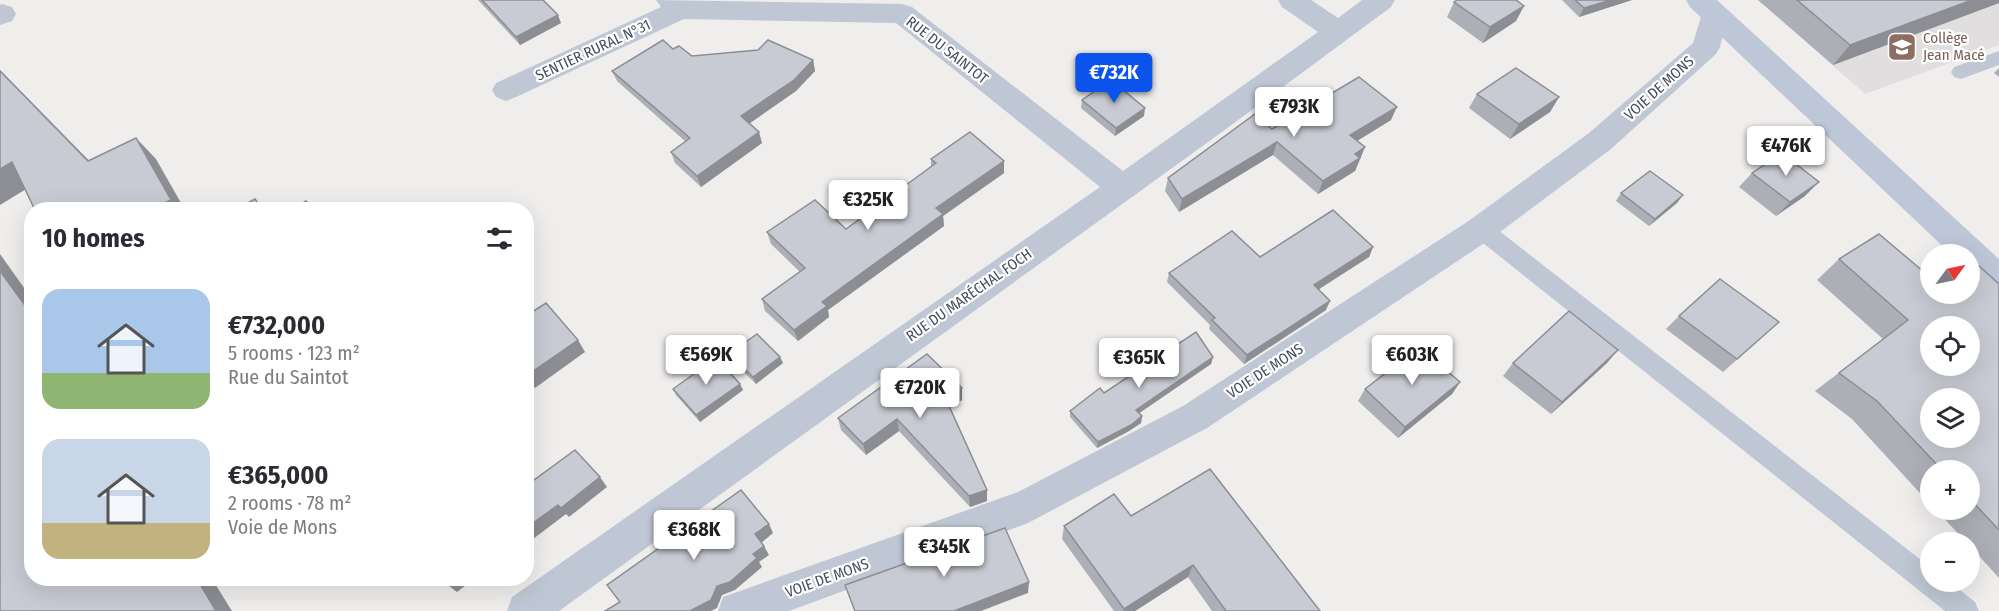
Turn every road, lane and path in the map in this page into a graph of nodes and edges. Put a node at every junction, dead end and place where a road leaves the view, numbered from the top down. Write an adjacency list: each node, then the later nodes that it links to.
1 (1292, 0): 5 (street)
2 (1381, 0): 5 (street, RUE DU MARÉCHAL FOCH)
3 (675, 5): 8 (street, SENTIER RURAL N°31); 9 (street, RUE DU SAINTOT)
4 (1707, 7): 10 (street, VOIE DE MONS); 11 (main road)
5 (1337, 31): 9 (street, RUE DU MARÉCHAL FOCH)
6 (1999, 58): 7 (lane)
7 (1961, 72)
8 (506, 90)
9 (1121, 187): 12 (street, RUE DU MARÉCHAL FOCH)
10 (1481, 229): 13 (street, VOIE DE MONS); 14 (lane)
11 (1999, 279)
12 (526, 611)
13 (737, 611)
14 (1966, 611)

